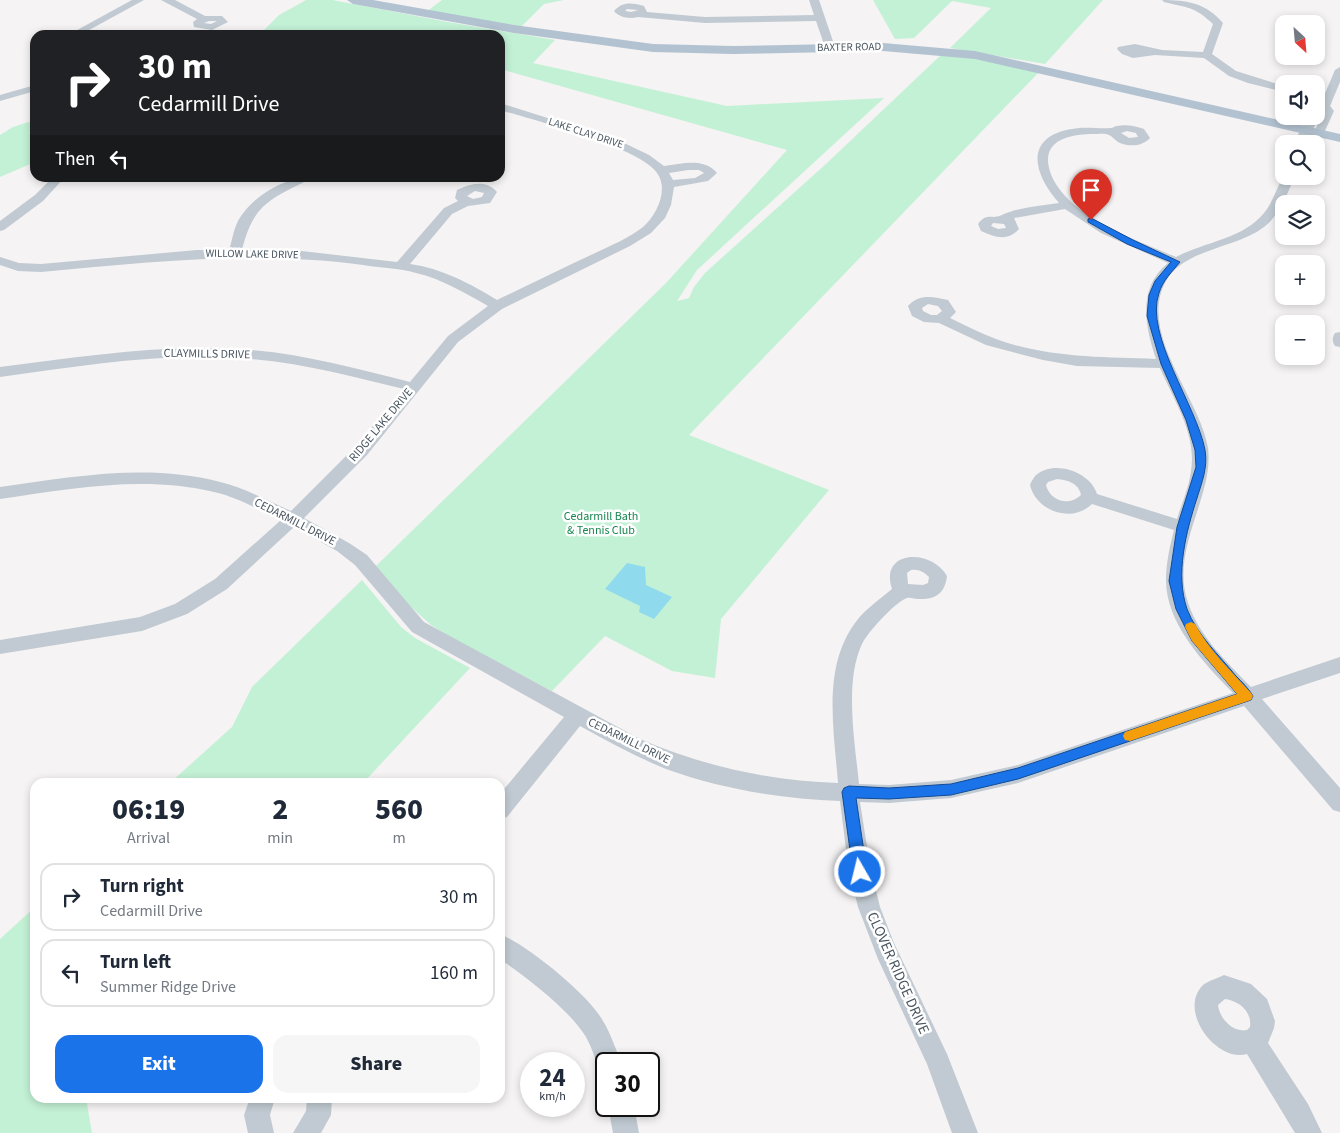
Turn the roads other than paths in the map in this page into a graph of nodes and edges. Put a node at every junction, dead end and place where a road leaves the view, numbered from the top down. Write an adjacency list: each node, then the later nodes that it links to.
1 (139, 0): 10 (street)
2 (166, 0): 8 (street)
3 (353, 0): 11 (main road, BAXTER ROAD)
4 (814, 0): 9 (street)
5 (1167, 0): 6 (street)
6 (1189, 2): 13 (street)
7 (639, 14): 9 (street)
8 (204, 18)
9 (819, 18): 11 (street)
10 (82, 30)
11 (830, 47): 23 (main road, BAXTER ROAD)
12 (1154, 52): 13 (street)
13 (1207, 55): 15 (street)
14 (1340, 70): 17 (street)
15 (1275, 86)
16 (30, 89): 18 (street)
17 (1325, 96)
18 (0, 98)
19 (1325, 107): 21 (street)
20 (505, 108): 26 (street, LAKE CLAY DRIVE)
21 (1325, 117)
22 (1114, 132): 31 (street)
23 (1309, 135)
24 (1325, 137): 25 (main road, BAXTER ROAD)
25 (1340, 138)
26 (665, 177): 38 (street, RIDGE LAKE DRIVE)
27 (54, 182): 33 (street)
28 (295, 182): 34 (street)
29 (1285, 185): 36 (street)
30 (467, 202): 37 (street)
31 (1068, 205): 32 (street); 36 (street)
32 (1004, 220)
33 (0, 227)
34 (234, 253): 35 (street, WILLOW LAKE DRIVE); 37 (street, WILLOW LAKE DRIVE)
35 (0, 262)
36 (1176, 262): 42 (street)
37 (401, 266): 38 (street, WILLOW LAKE DRIVE)
38 (497, 306): 44 (street, RIDGE LAKE DRIVE)
39 (940, 319): 42 (street)
40 (1340, 336): 41 (street)
41 (1340, 343)
42 (1166, 364): 48 (street)
43 (0, 372): 44 (street, CLAYMILLS DRIVE)
44 (412, 387): 47 (street, RIDGE LAKE DRIVE)
45 (0, 493): 47 (street, CEDARMILL DRIVE)
46 (1089, 497): 48 (street)
47 (293, 519): 50 (street, RIDGE LAKE DRIVE); 53 (street, CEDARMILL DRIVE)
48 (1182, 527): 52 (street)
49 (902, 592): 54 (street, CLOVER RIDGE DRIVE)
50 (0, 647)
51 (1340, 665): 52 (street, CEDARMILL DRIVE)
52 (1247, 696): 54 (street, CEDARMILL DRIVE); 55 (street)
53 (577, 716): 54 (street, CEDARMILL DRIVE); 56 (street)
54 (849, 792): 66 (street, CLOVER RIDGE DRIVE)
55 (1340, 803)
56 (505, 804)
57 (505, 948): 59 (street)
58 (1253, 1041): 67 (street)
59 (605, 1052)
60 (261, 1103): 63 (street)
61 (319, 1103): 64 (street)
62 (623, 1117): 65 (street)
63 (261, 1133)
64 (306, 1133)
65 (626, 1133)
66 (964, 1133)
67 (1309, 1133)

